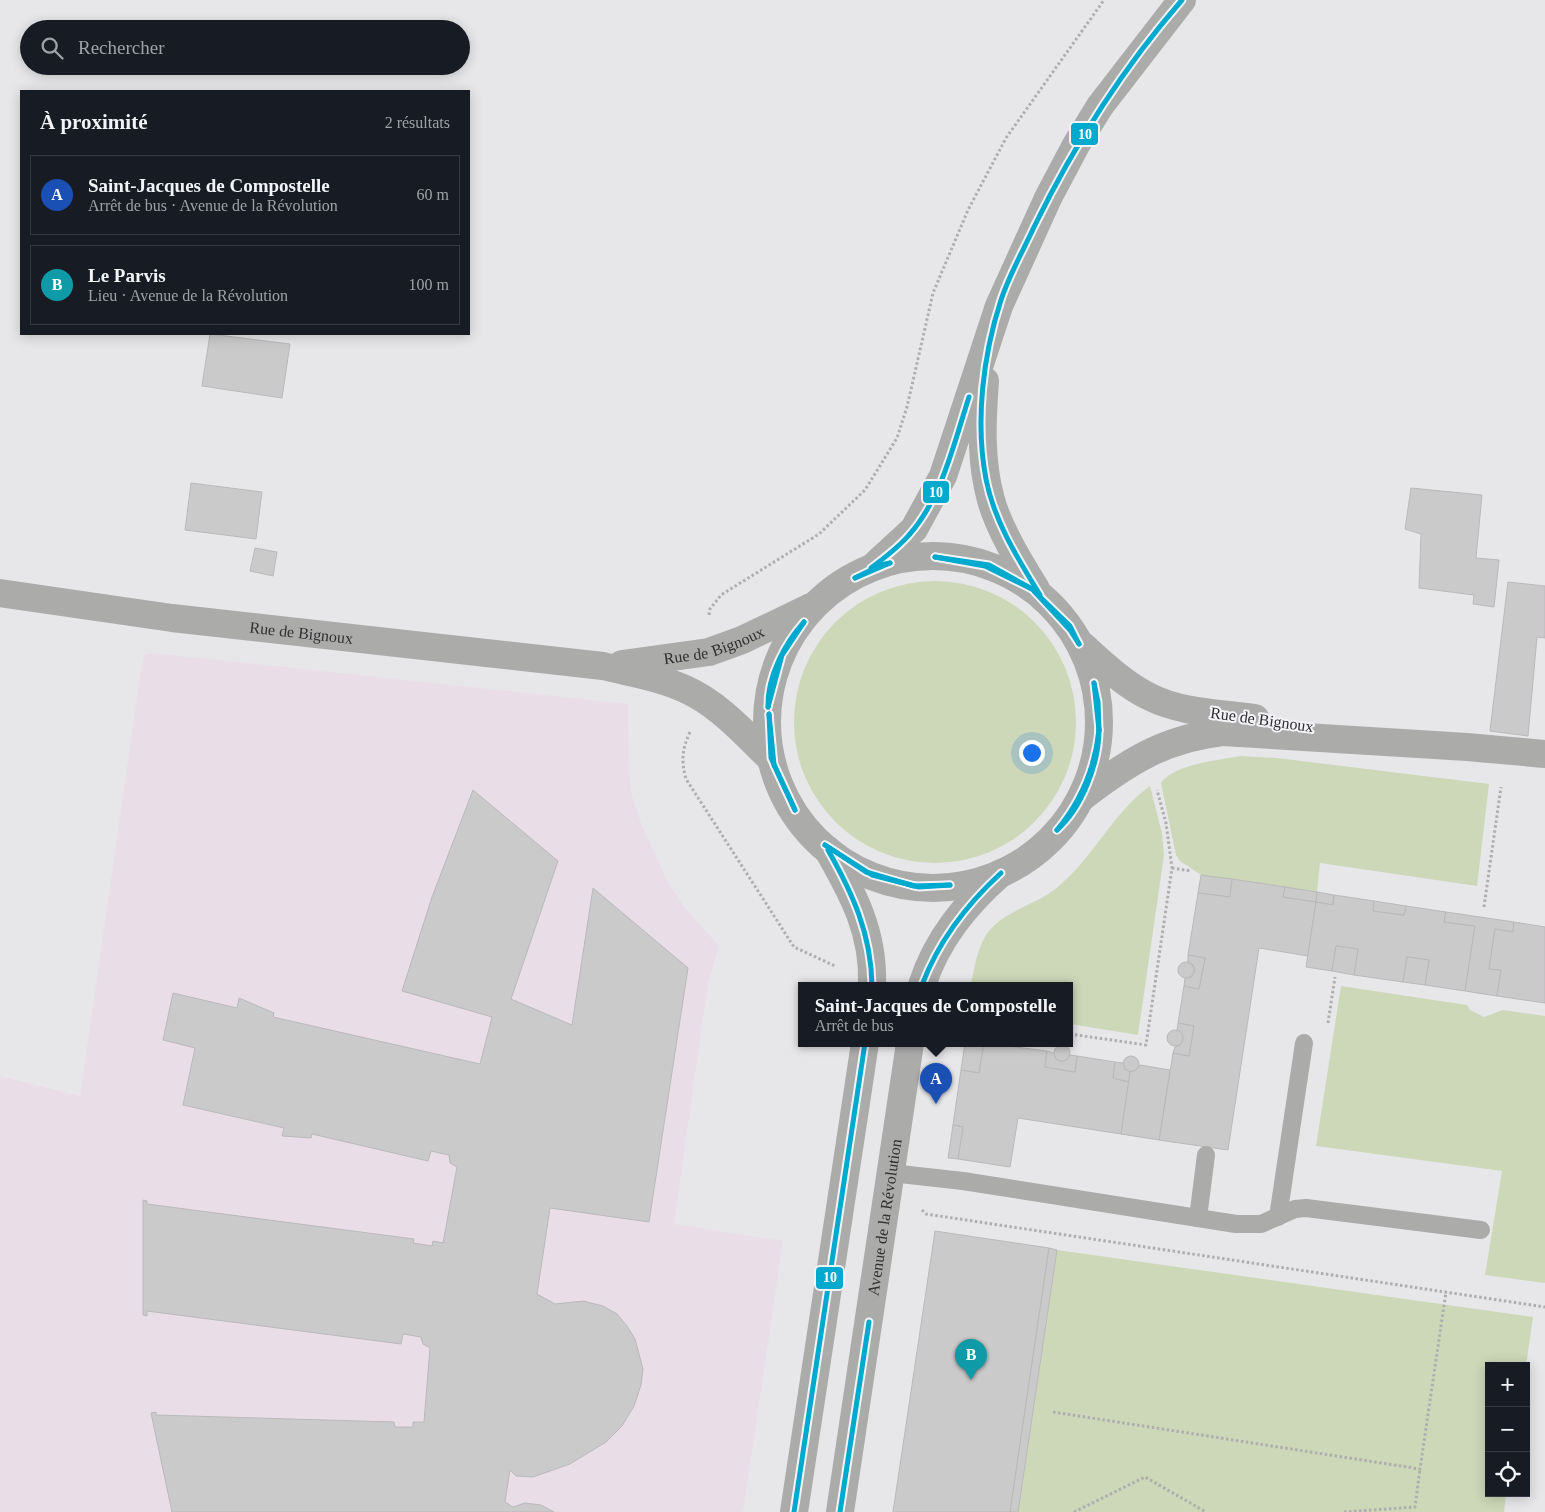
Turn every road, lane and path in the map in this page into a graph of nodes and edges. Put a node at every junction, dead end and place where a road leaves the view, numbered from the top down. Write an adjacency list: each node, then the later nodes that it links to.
1 (1104, 0): 9 (path)
2 (1182, 0): 3 (street)
3 (999, 306): 4 (street); 6 (street)
4 (871, 568): 6 (street); 7 (street)
5 (0, 593): 10 (street, Rue de Bignoux)
6 (1040, 595): 8 (street)
7 (816, 604): 9 (street, Rue de Bignoux); 15 (street)
8 (1078, 640): 12 (street, Rue de Bignoux); 17 (street)
9 (709, 652): 10 (street, Rue de Bignoux)
10 (603, 666): 11 (street, Rue de Bignoux)
11 (707, 702): 15 (street, Rue de Bignoux); 23 (path)
12 (1467, 747): 13 (street, Rue de Bignoux); 17 (street, Rue de Bignoux)
13 (1504, 750): 14 (street, Rue de Bignoux); 22 (path)
14 (1545, 754)
15 (772, 759): 18 (street)
16 (1155, 783): 19 (path)
17 (1080, 799): 21 (street)
18 (828, 850): 21 (street); 23 (street)
19 (1172, 868): 20 (path); 25 (path)
20 (1191, 871)
21 (1001, 873): 24 (street)
22 (1484, 908)
23 (872, 982)
24 (924, 982)
25 (1073, 1034)
26 (1304, 1043): 31 (lane)
27 (864, 1047): 38 (street)
28 (909, 1047): 30 (street, Avenue de la Révolution)
29 (1206, 1155): 32 (lane)
30 (889, 1184): 32 (lane); 34 (path); 39 (street, Avenue de la Révolution)
31 (1278, 1217): 32 (lane); 33 (lane)
32 (1198, 1218)
33 (1481, 1230)
34 (1446, 1292): 35 (path); 37 (path)
35 (1545, 1307)
36 (1053, 1412): 37 (path)
37 (1420, 1469): 42 (path)
38 (794, 1512)
39 (840, 1512)
40 (1074, 1512): 41 (path)
41 (1206, 1512)
42 (1344, 1512)

